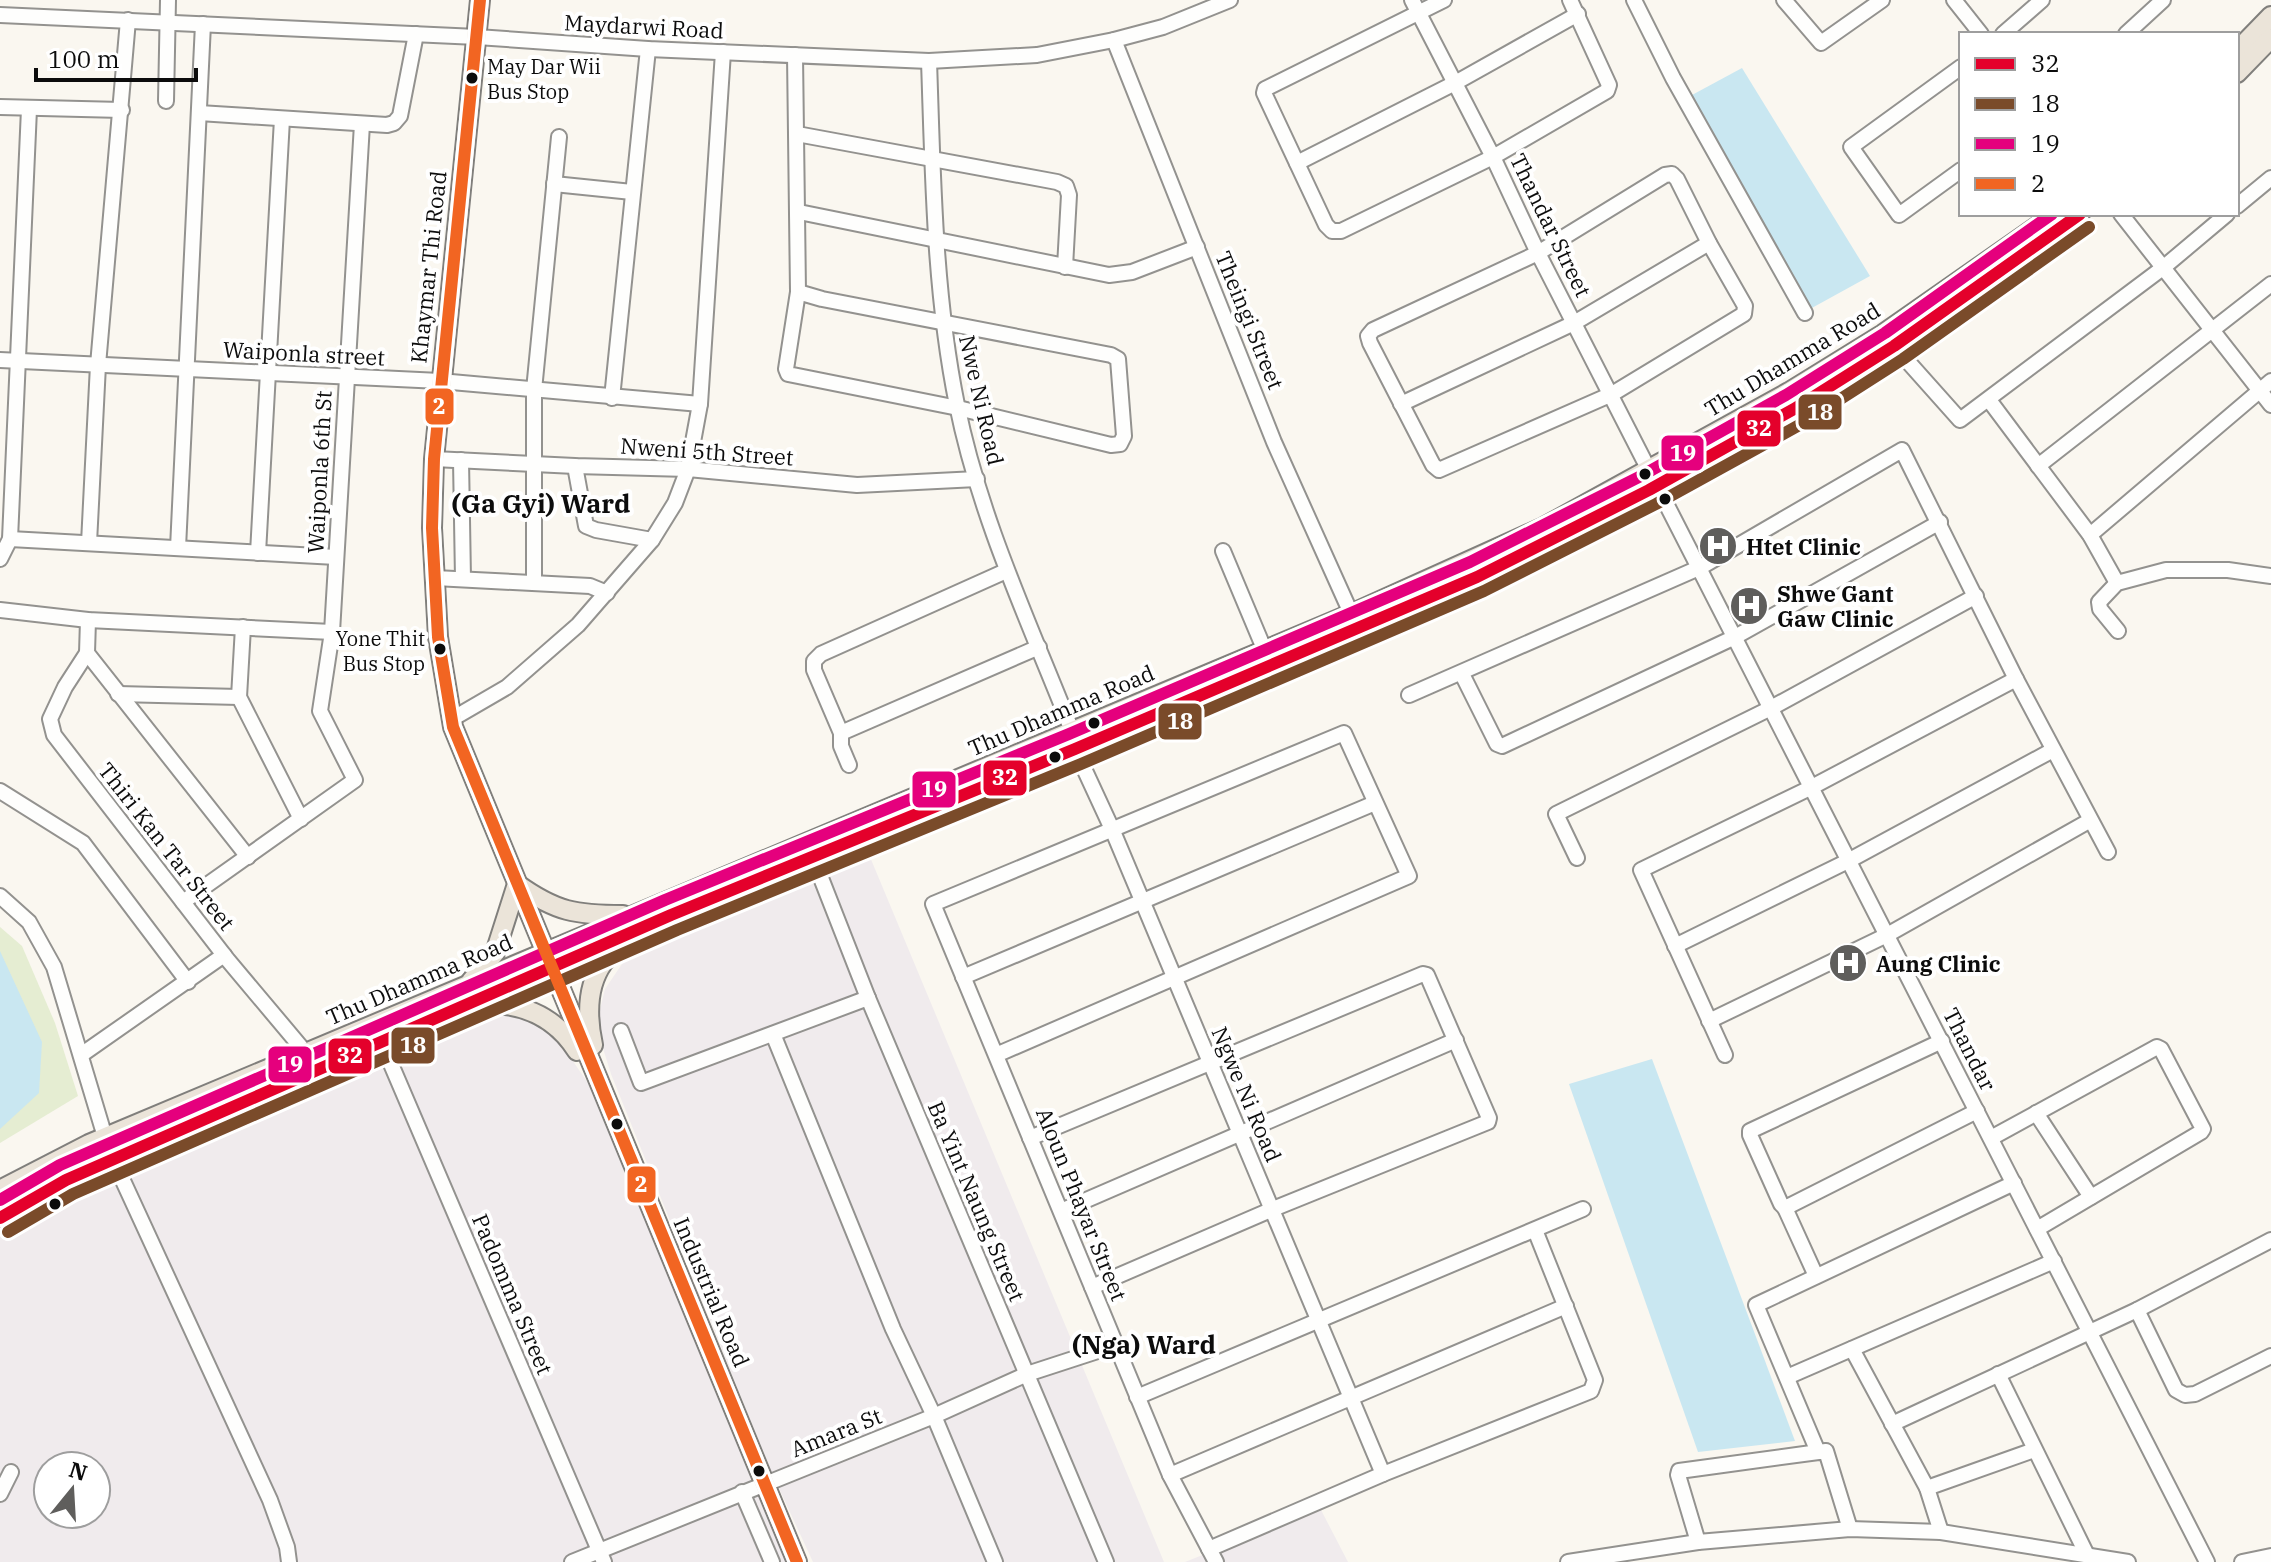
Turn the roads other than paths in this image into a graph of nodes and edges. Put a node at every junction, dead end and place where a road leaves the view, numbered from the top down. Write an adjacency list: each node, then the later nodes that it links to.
1 (168, 0): 17 (street)
2 (480, 0): 23 (main road, Khaymar Thi Road)
3 (1230, 0): 25 (street, Maydarwi Road)
4 (1444, 0): 12 (street)
5 (1570, 0): 13 (street)
6 (1634, 0): 64 (street)
7 (1784, 0): 8 (street)
8 (1882, 0)
9 (1954, 0): 19 (street)
10 (2042, 0): 20 (street)
11 (2163, 0): 21 (street)
12 (1416, 7): 33 (street, Thandar Street); 45 (street)
13 (1578, 14): 33 (street); 43 (street)
14 (0, 15): 16 (street, Maydarwi Road)
15 (2271, 16): 27 (main road)
16 (128, 20): 17 (street, Maydarwi Road); 37 (street)
17 (167, 22): 18 (street, Maydarwi Road); 34 (street)
18 (203, 24): 22 (street, Maydarwi Road); 38 (street)
19 (1979, 32)
20 (2005, 32)
21 (2128, 32)
22 (416, 34): 23 (street, Maydarwi Road); 40 (street)
23 (477, 37): 26 (street, Maydarwi Road); 75 (main road, Khaymar Thi Road)
24 (2271, 38): 32 (main road)
25 (1114, 40): 30 (street, Maydarwi Road); 58 (street, Theingi Street)
26 (648, 49): 28 (street, Maydarwi Road); 49 (street)
27 (2239, 49)
28 (723, 52): 29 (street, Maydarwi Road); 81 (street)
29 (795, 55): 30 (street, Maydarwi Road); 41 (street)
30 (929, 61): 44 (street, Nwe Ni Road)
31 (1959, 68): 46 (street)
32 (2239, 71)
33 (1455, 83): 43 (street, Thandar Street); 45 (street)
34 (166, 101)
35 (0, 107): 36 (street)
36 (29, 109): 37 (street); 70 (street)
37 (122, 110): 71 (street)
38 (199, 113): 39 (street); 72 (street)
39 (282, 119): 40 (street); 73 (street)
40 (362, 124): 74 (street, Waiponla 6th St)
41 (797, 134): 44 (street); 51 (street)
42 (559, 137): 48 (street)
43 (1493, 157): 45 (street); 59 (street, Thandar Street)
44 (933, 158): 56 (street, Nwe Ni Road); 60 (street)
45 (1297, 163)
46 (1959, 171)
47 (2271, 178): 50 (street)
48 (554, 184): 49 (street); 77 (street)
49 (632, 192): 79 (street)
50 (2239, 204)
51 (799, 212): 56 (street); 63 (street)
52 (2052, 216): 91 (main road, Thu Dhamma Road)
53 (2077, 216): 68 (main road, Thu Dhamma Road)
54 (2123, 216): 61 (street)
55 (2225, 216): 61 (street)
56 (935, 238): 60 (street); 65 (street, Nwe Ni Road)
57 (1709, 243): 59 (street); 66 (street); 78 (street)
58 (1197, 247): 60 (street); 116 (street, Theingi Street)
59 (1538, 253): 66 (street, Thandar Street); 82 (street)
60 (1065, 267)
61 (2164, 267): 67 (street); 80 (street)
62 (2271, 284): 67 (street)
63 (798, 292): 65 (street); 84 (street)
64 (1805, 313)
65 (942, 322): 84 (street, Nwe Ni Road); 84 (street)
66 (1574, 323): 78 (street, Thandar Street); 82 (street)
67 (2213, 330): 76 (street); 89 (street)
68 (1894, 346): 80 (street); 91 (main road, Thu Dhamma Road)
69 (0, 360): 70 (street, Waiponla street)
70 (18, 361): 71 (street, Waiponla street); 95 (street)
71 (98, 365): 72 (street, Waiponla street); 97 (street)
72 (187, 369): 73 (street, Waiponla street); 98 (street)
73 (270, 373): 74 (street, Waiponla street); 100 (street)
74 (347, 377): 75 (street, Waiponla street); 101 (street, Waiponla 6th St)
75 (440, 381): 77 (street, Waiponla street); 85 (main road, Khaymar Thi Road)
76 (2265, 385): 83 (street); 94 (street)
77 (534, 390): 79 (street, Waiponla street); 87 (street)
78 (1612, 394): 82 (street); 91 (street, Thandar Street)
79 (612, 398): 81 (street, Waiponla street)
80 (1989, 400): 89 (street)
81 (700, 404): 90 (street)
82 (1401, 404)
83 (2271, 405)
84 (958, 408): 92 (street, Nwe Ni Road)
85 (434, 459): 86 (street, Nweni 5th Street); 106 (main road, Khaymar Thi Road)
86 (461, 460): 87 (street, Nweni 5th Street); 107 (street)
87 (533, 464): 88 (street, Nweni 5th Street); 108 (street)
88 (575, 466): 90 (street, Nweni 5th Street); 96 (street)
89 (2038, 466): 94 (street)
90 (688, 469): 92 (street, Nweni 5th Street); 96 (street)
91 (1653, 478): 103 (street, Thandar); 116 (main road, Thu Dhamma Road)
92 (977, 479): 104 (street, Nwe Ni Road)
93 (1940, 522): 103 (street); 112 (street); 120 (street)
94 (2090, 535): 109 (street)
95 (10, 539): 97 (street); 102 (street)
96 (652, 540): 111 (street)
97 (89, 543): 98 (street)
98 (178, 548): 100 (street)
99 (1223, 551): 122 (street)
100 (258, 553): 101 (street)
101 (336, 557): 119 (street, Waiponla 6th St)
102 (0, 559)
103 (1699, 568): 120 (street, Thandar); 124 (street)
104 (1006, 571): 121 (street, Nwe Ni Road); 131 (street)
105 (2271, 576): 109 (street)
106 (435, 578): 107 (street); 130 (main road, Khaymar Thi Road)
107 (463, 579): 108 (street)
108 (534, 583): 110 (street)
109 (2117, 583): 118 (street)
110 (580, 585): 111 (street); 114 (street)
111 (607, 593): 114 (street)
112 (1976, 596): 125 (street); 129 (street)
113 (0, 610): 115 (street)
114 (585, 616): 130 (street)
115 (88, 620): 117 (street); 123 (street)
116 (1354, 622): 122 (main road, Thu Dhamma Road); 132 (main road, Thu Dhamma Road)
117 (243, 627): 119 (street); 128 (street)
118 (2118, 631)
119 (332, 632): 138 (street, Waiponla 6th St)
120 (1735, 637): 124 (street); 129 (street, Thandar)
121 (1039, 647): 131 (street); 132 (street, Nwe Ni Road)
122 (1265, 651): 132 (main road, Thu Dhamma Road)
123 (87, 653): 126 (street); 148 (street, Thiri Kan Tar Street)
124 (1462, 674): 127 (street)
125 (2016, 679): 133 (street); 135 (street)
126 (118, 694): 128 (street); 143 (street)
127 (1409, 695)
128 (239, 697): 138 (street)
129 (1771, 708): 135 (street, Thandar); 144 (street)
130 (452, 719): 146 (main road, Khaymar Thi Road)
131 (841, 733): 134 (street)
132 (1074, 740): 140 (street, Ngwe Ni Road); 142 (main road, Thu Dhamma Road); 150 (main road, Thu Dhamma Road)
133 (2053, 750): 139 (street); 145 (street)
134 (849, 765)
135 (1810, 788): 145 (street, Thandar); 152 (street)
136 (0, 791): 157 (street)
137 (1375, 803): 140 (street); 149 (street); 156 (street)
138 (301, 819): 143 (street)
139 (2089, 821): 141 (street); 151 (street)
140 (1112, 829): 149 (street, Ngwe Ni Road); 155 (street, Aloun Phayar Street)
141 (2108, 852)
142 (812, 855): 150 (main road, Thu Dhamma Road); 159 (street, Ba Yint Naung Street)
143 (248, 857): 148 (street)
144 (1577, 858)
145 (1848, 861): 151 (street, Thandar); 152 (street)
146 (517, 884): 150 (main road); 154 (main road, Khaymar Thi Road); 158 (main road)
147 (0, 896): 167 (street)
148 (183, 902): 153 (street, Thiri Kan Tar Street)
149 (1141, 902): 155 (street); 156 (street, Ngwe Ni Road)
150 (636, 922): 154 (main road, Thu Dhamma Road); 171 (main road)
151 (1887, 935): 160 (street); 164 (street, Thandar)
152 (1675, 946): 160 (street)
153 (224, 955): 157 (street); 166 (street, Thiri Kan Tar Street)
154 (548, 959): 158 (main road, Thu Dhamma Road); 171 (main road, Industrial Road)
155 (963, 977): 168 (street, Aloun Phayar Street)
156 (1173, 978): 168 (street); 170 (street, Ngwe Ni Road)
157 (188, 982): 167 (street)
158 (467, 996): 165 (main road, Thu Dhamma Road); 166 (main road, Thu Dhamma Road); 171 (main road)
159 (868, 998): 162 (street); 200 (street, Ba Yint Naung Street)
160 (1709, 1021): 169 (street)
161 (621, 1031): 162 (street)
162 (773, 1034): 205 (street)
163 (1456, 1040): 170 (street); 174 (street); 183 (street)
164 (1942, 1041): 172 (street, Thandar); 182 (street)
165 (382, 1043): 178 (main road, Thu Dhamma Road); 222 (street, Padomma Street)
166 (303, 1054): 175 (main road, Thu Dhamma Road)
167 (81, 1055): 175 (street)
168 (996, 1055): 176 (street, Aloun Phayar Street)
169 (1725, 1055)
170 (1209, 1062): 174 (street, Ngwe Ni Road); 176 (street)
171 (603, 1094): 212 (main road, Industrial Road)
172 (1977, 1111): 177 (street, Thandar); 182 (street)
173 (2036, 1113): 177 (street); 181 (street); 181 (street)
174 (1239, 1136): 183 (street, Ngwe Ni Road); 185 (street)
175 (105, 1137): 180 (main road, Thu Dhamma Road)
176 (1030, 1138): 185 (street, Aloun Phayar Street)
177 (1991, 1138): 179 (street, Thandar)
178 (113, 1159): 186 (main road, Thu Dhamma Road); 223 (street)
179 (2014, 1183): 187 (street, Thandar); 191 (street)
180 (0, 1190)
181 (2091, 1197): 187 (street)
182 (1785, 1208): 191 (street)
183 (1273, 1209): 192 (street); 195 (street, Ngwe Ni Road)
184 (1583, 1209): 188 (street)
185 (1061, 1211): 192 (street, Aloun Phayar Street)
186 (0, 1218)
187 (2037, 1229): 190 (street, Thandar)
188 (1535, 1230): 193 (street); 195 (street)
189 (2271, 1240): 194 (street)
190 (2054, 1261): 196 (street, Thandar); 198 (street)
191 (1816, 1276): 202 (street)
192 (1092, 1287): 197 (street, Aloun Phayar Street)
193 (1566, 1306): 204 (street); 210 (street)
194 (2137, 1310): 196 (street); 199 (street)
195 (1318, 1321): 203 (street); 204 (street, Ngwe Ni Road)
196 (2089, 1331): 201 (street); 231 (street, Thandar)
197 (1116, 1345): 200 (street, Amara St); 203 (street, Aloun Phayar Street)
198 (1852, 1349): 202 (street); 206 (street)
199 (2271, 1356)
200 (1027, 1374): 205 (street, Amara St); 228 (street, Ba Yint Naung Street)
201 (1998, 1374): 206 (street); 207 (street)
202 (1787, 1377): 208 (street)
203 (1137, 1397): 211 (street, Aloun Phayar Street)
204 (1350, 1398): 210 (street, Ngwe Ni Road); 211 (street)
205 (934, 1416): 212 (street, Amara St); 227 (street)
206 (1892, 1424): 213 (street)
207 (2034, 1450): 213 (street); 220 (street)
208 (1818, 1452): 216 (street); 218 (street)
209 (11, 1472): 215 (street)
210 (1383, 1474): 219 (street)
211 (1170, 1475): 219 (street, Aloun Phayar Street)
212 (765, 1484): 214 (street, Amara St); 226 (main road, Industrial Road)
213 (1927, 1488): 217 (street)
214 (742, 1492): 222 (street, Amara St); 225 (street)
215 (0, 1494)
216 (1850, 1529): 217 (street); 218 (street)
217 (1941, 1532): 220 (street)
218 (1698, 1542): 229 (street)
219 (1212, 1555)
220 (2087, 1555): 230 (street)
221 (2271, 1556): 232 (street)
222 (601, 1557): 224 (street, Amara St)
223 (289, 1562)
224 (572, 1562)
225 (772, 1562)
226 (797, 1562)
227 (995, 1562)
228 (1106, 1562)
229 (1568, 1562)
230 (2128, 1562)
231 (2207, 1562)
232 (2242, 1562)

